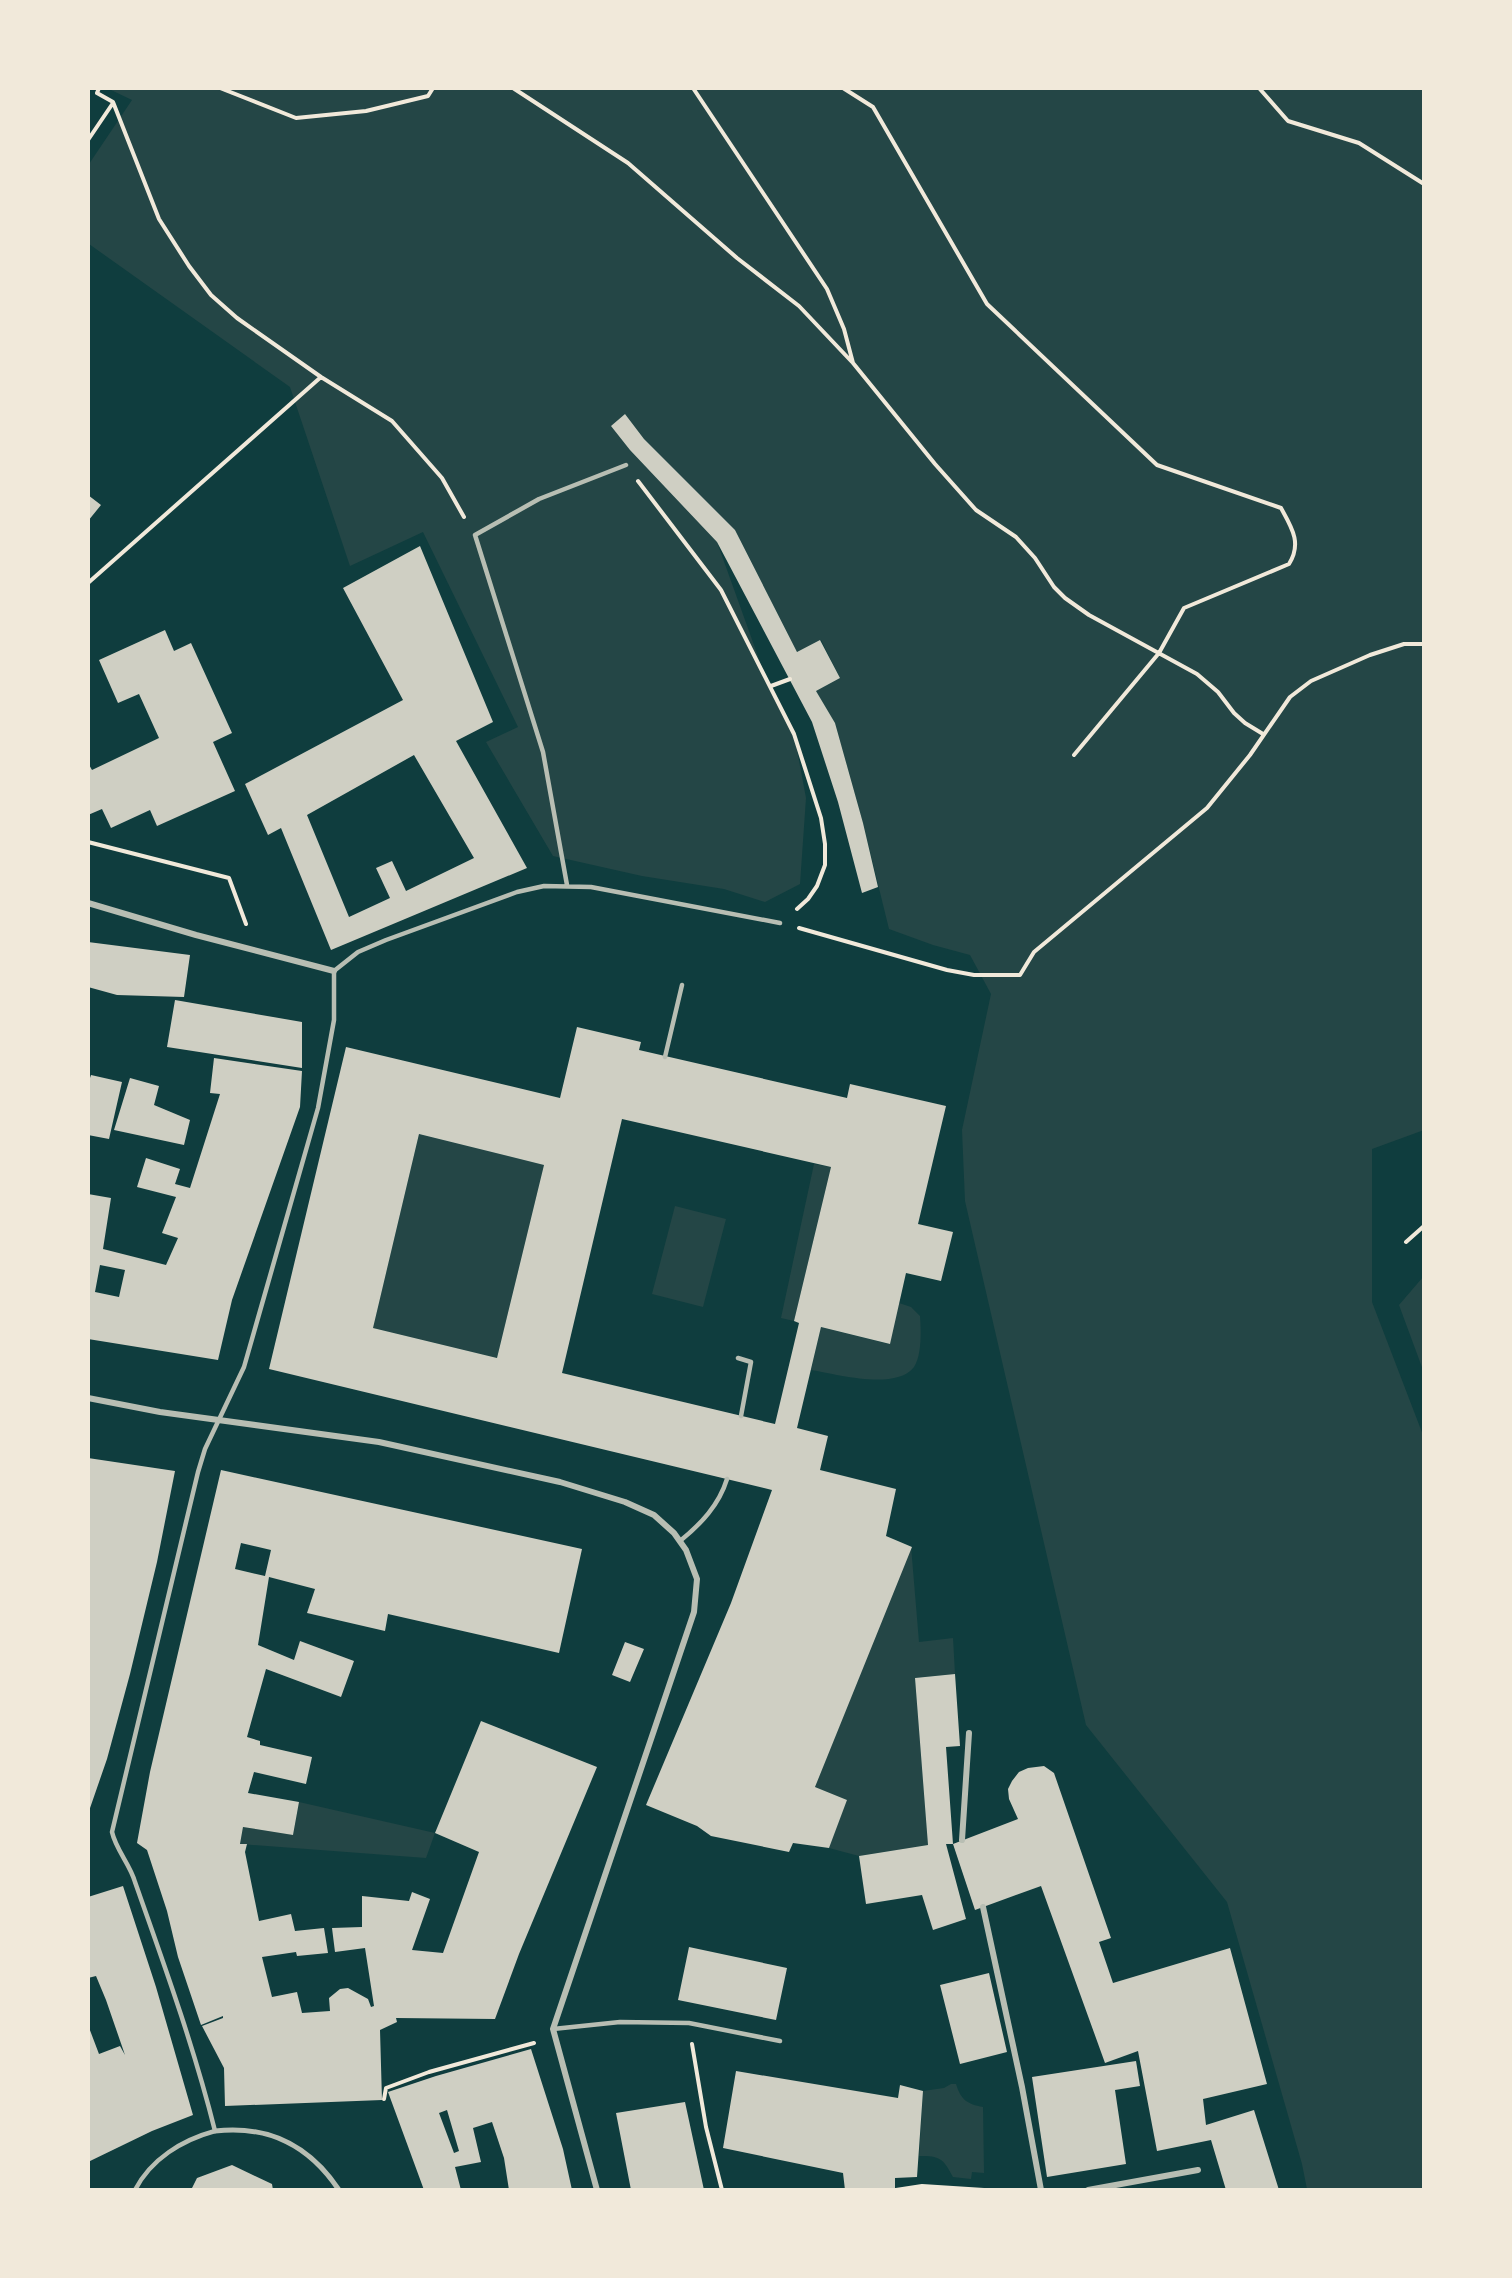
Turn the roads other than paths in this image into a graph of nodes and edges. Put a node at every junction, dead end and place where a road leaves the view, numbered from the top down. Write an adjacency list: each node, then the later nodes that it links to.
1 (626, 465): 2 (lane)
2 (567, 885): 4 (lane); 5 (lane)
3 (88, 903): 5 (street)
4 (780, 923)
5 (334, 971): 11 (lane)
6 (682, 985): 7 (lane)
7 (666, 1057)
8 (738, 1358): 10 (lane)
9 (88, 1398): 11 (street)
10 (741, 1416)
11 (220, 1421): 13 (street); 19 (lane)
12 (727, 1479): 13 (lane)
13 (680, 1541): 17 (street)
14 (969, 1733): 15 (street)
15 (962, 1840)
16 (983, 1907): 24 (street)
17 (553, 2029): 18 (lane); 23 (street)
18 (780, 2041)
19 (215, 2131): 21 (lane); 22 (street)
20 (1198, 2170): 25 (street)
21 (135, 2190)
22 (339, 2190)
23 (597, 2190)
24 (1041, 2190)
25 (1088, 2190)

